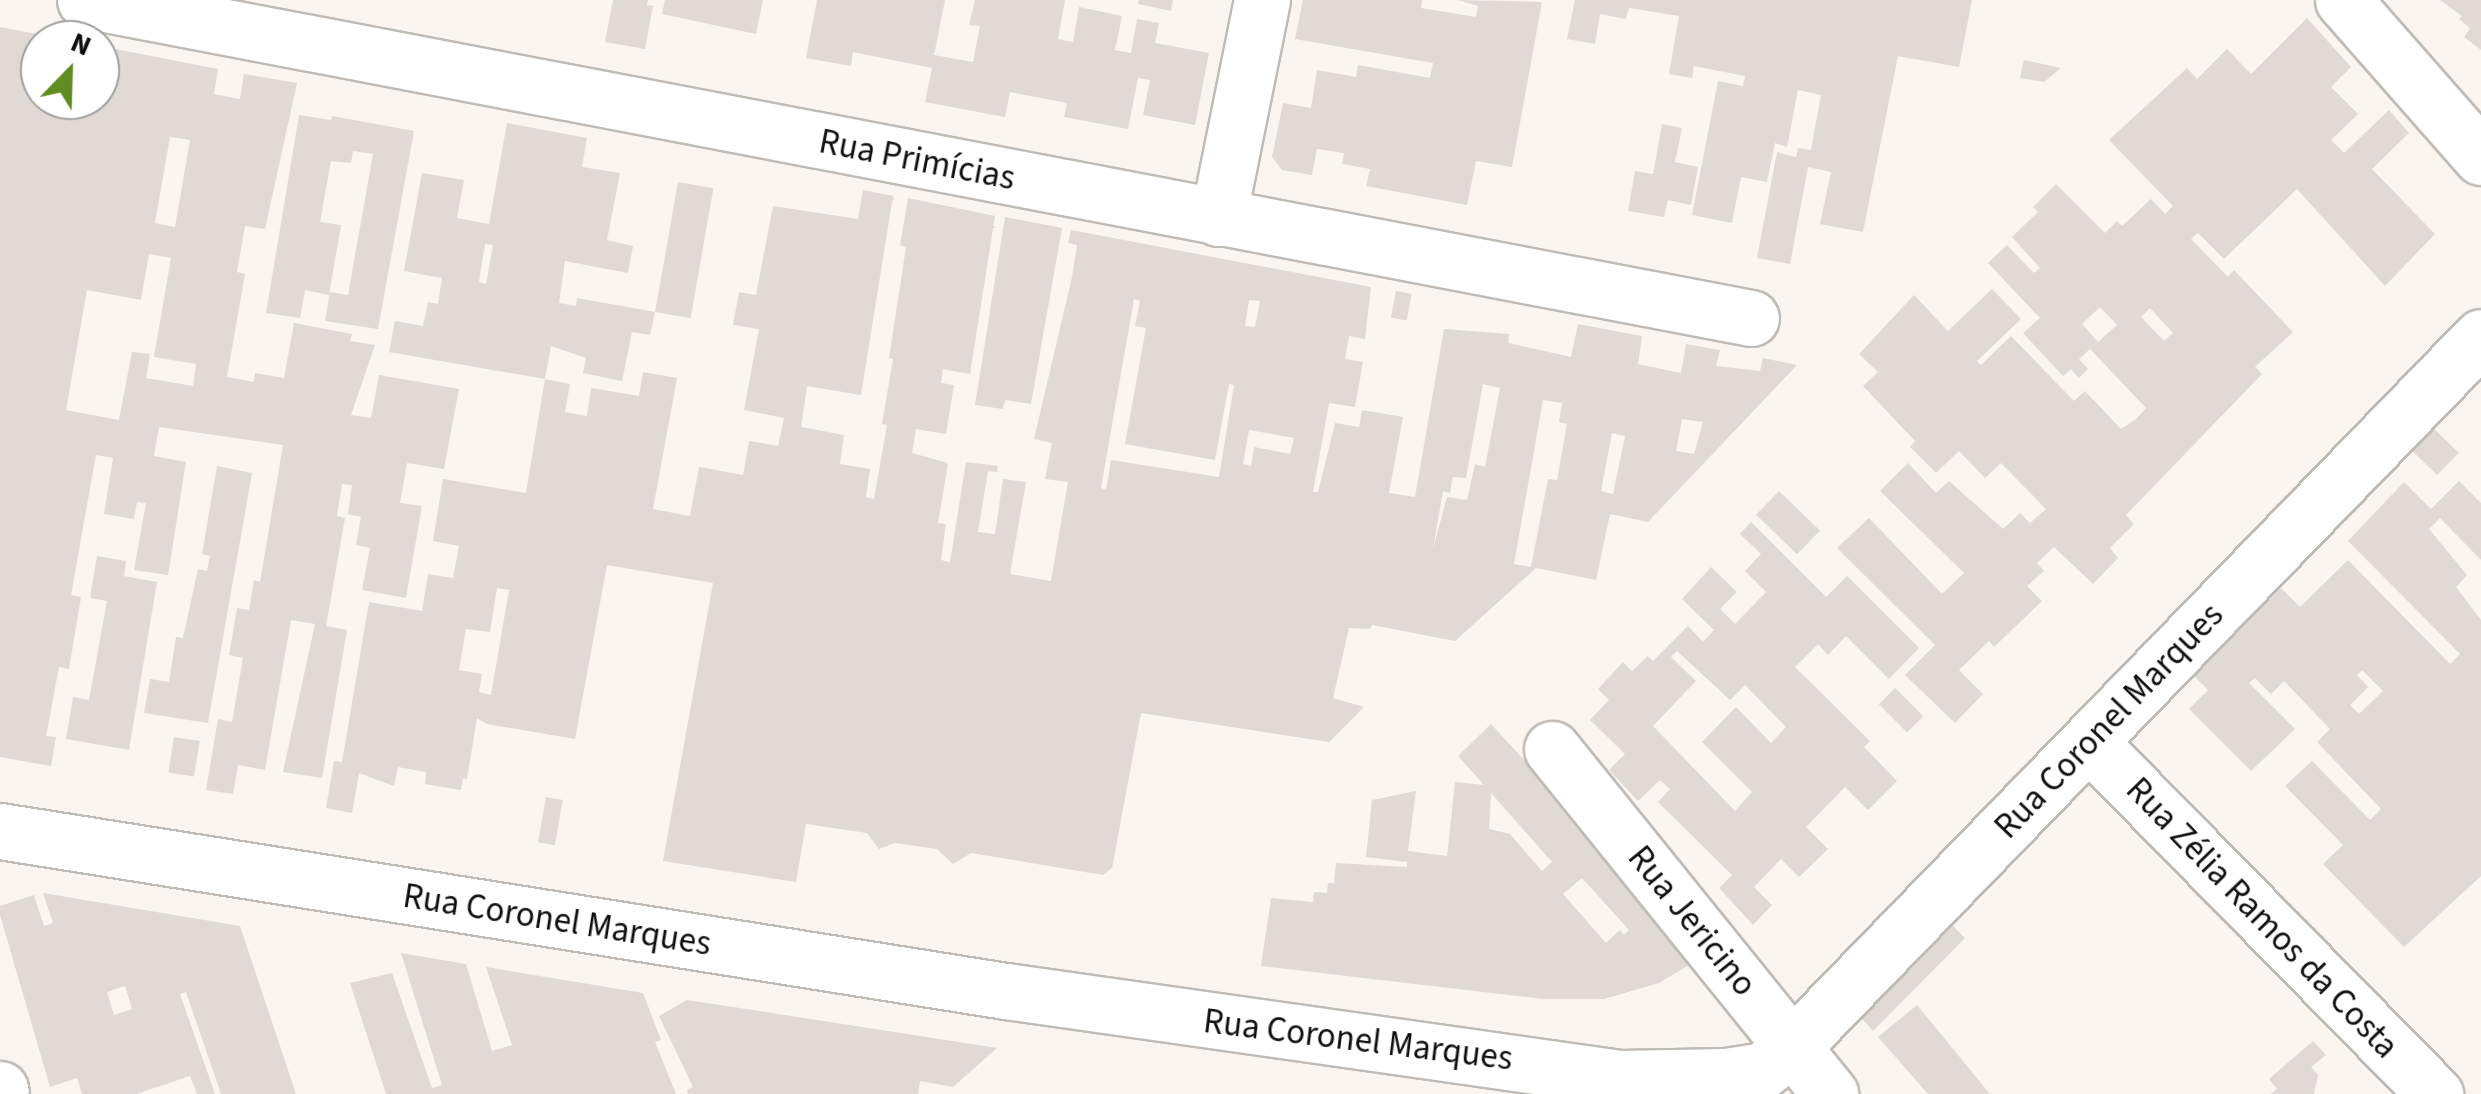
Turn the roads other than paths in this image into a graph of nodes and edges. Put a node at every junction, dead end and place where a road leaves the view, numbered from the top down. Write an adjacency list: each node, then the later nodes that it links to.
1 (85, 0): 5 (street, Rua Primícias)
2 (1262, 0): 5 (street)
3 (2342, 0): 4 (street)
4 (2481, 157)
5 (1218, 218): 6 (street, Rua Primícias)
6 (1750, 318)
7 (2481, 337): 8 (street, Rua Coronel Marques)
8 (2089, 742): 11 (street, Rua Coronel Marques); 13 (street, Rua Zélia Ramos da Costa)
9 (1552, 749): 11 (street, Rua Jericino)
10 (0, 832): 11 (street, Rua Coronel Marques)
11 (1792, 1047): 12 (street, Rua Jericino)
12 (1830, 1094)
13 (2435, 1094)

